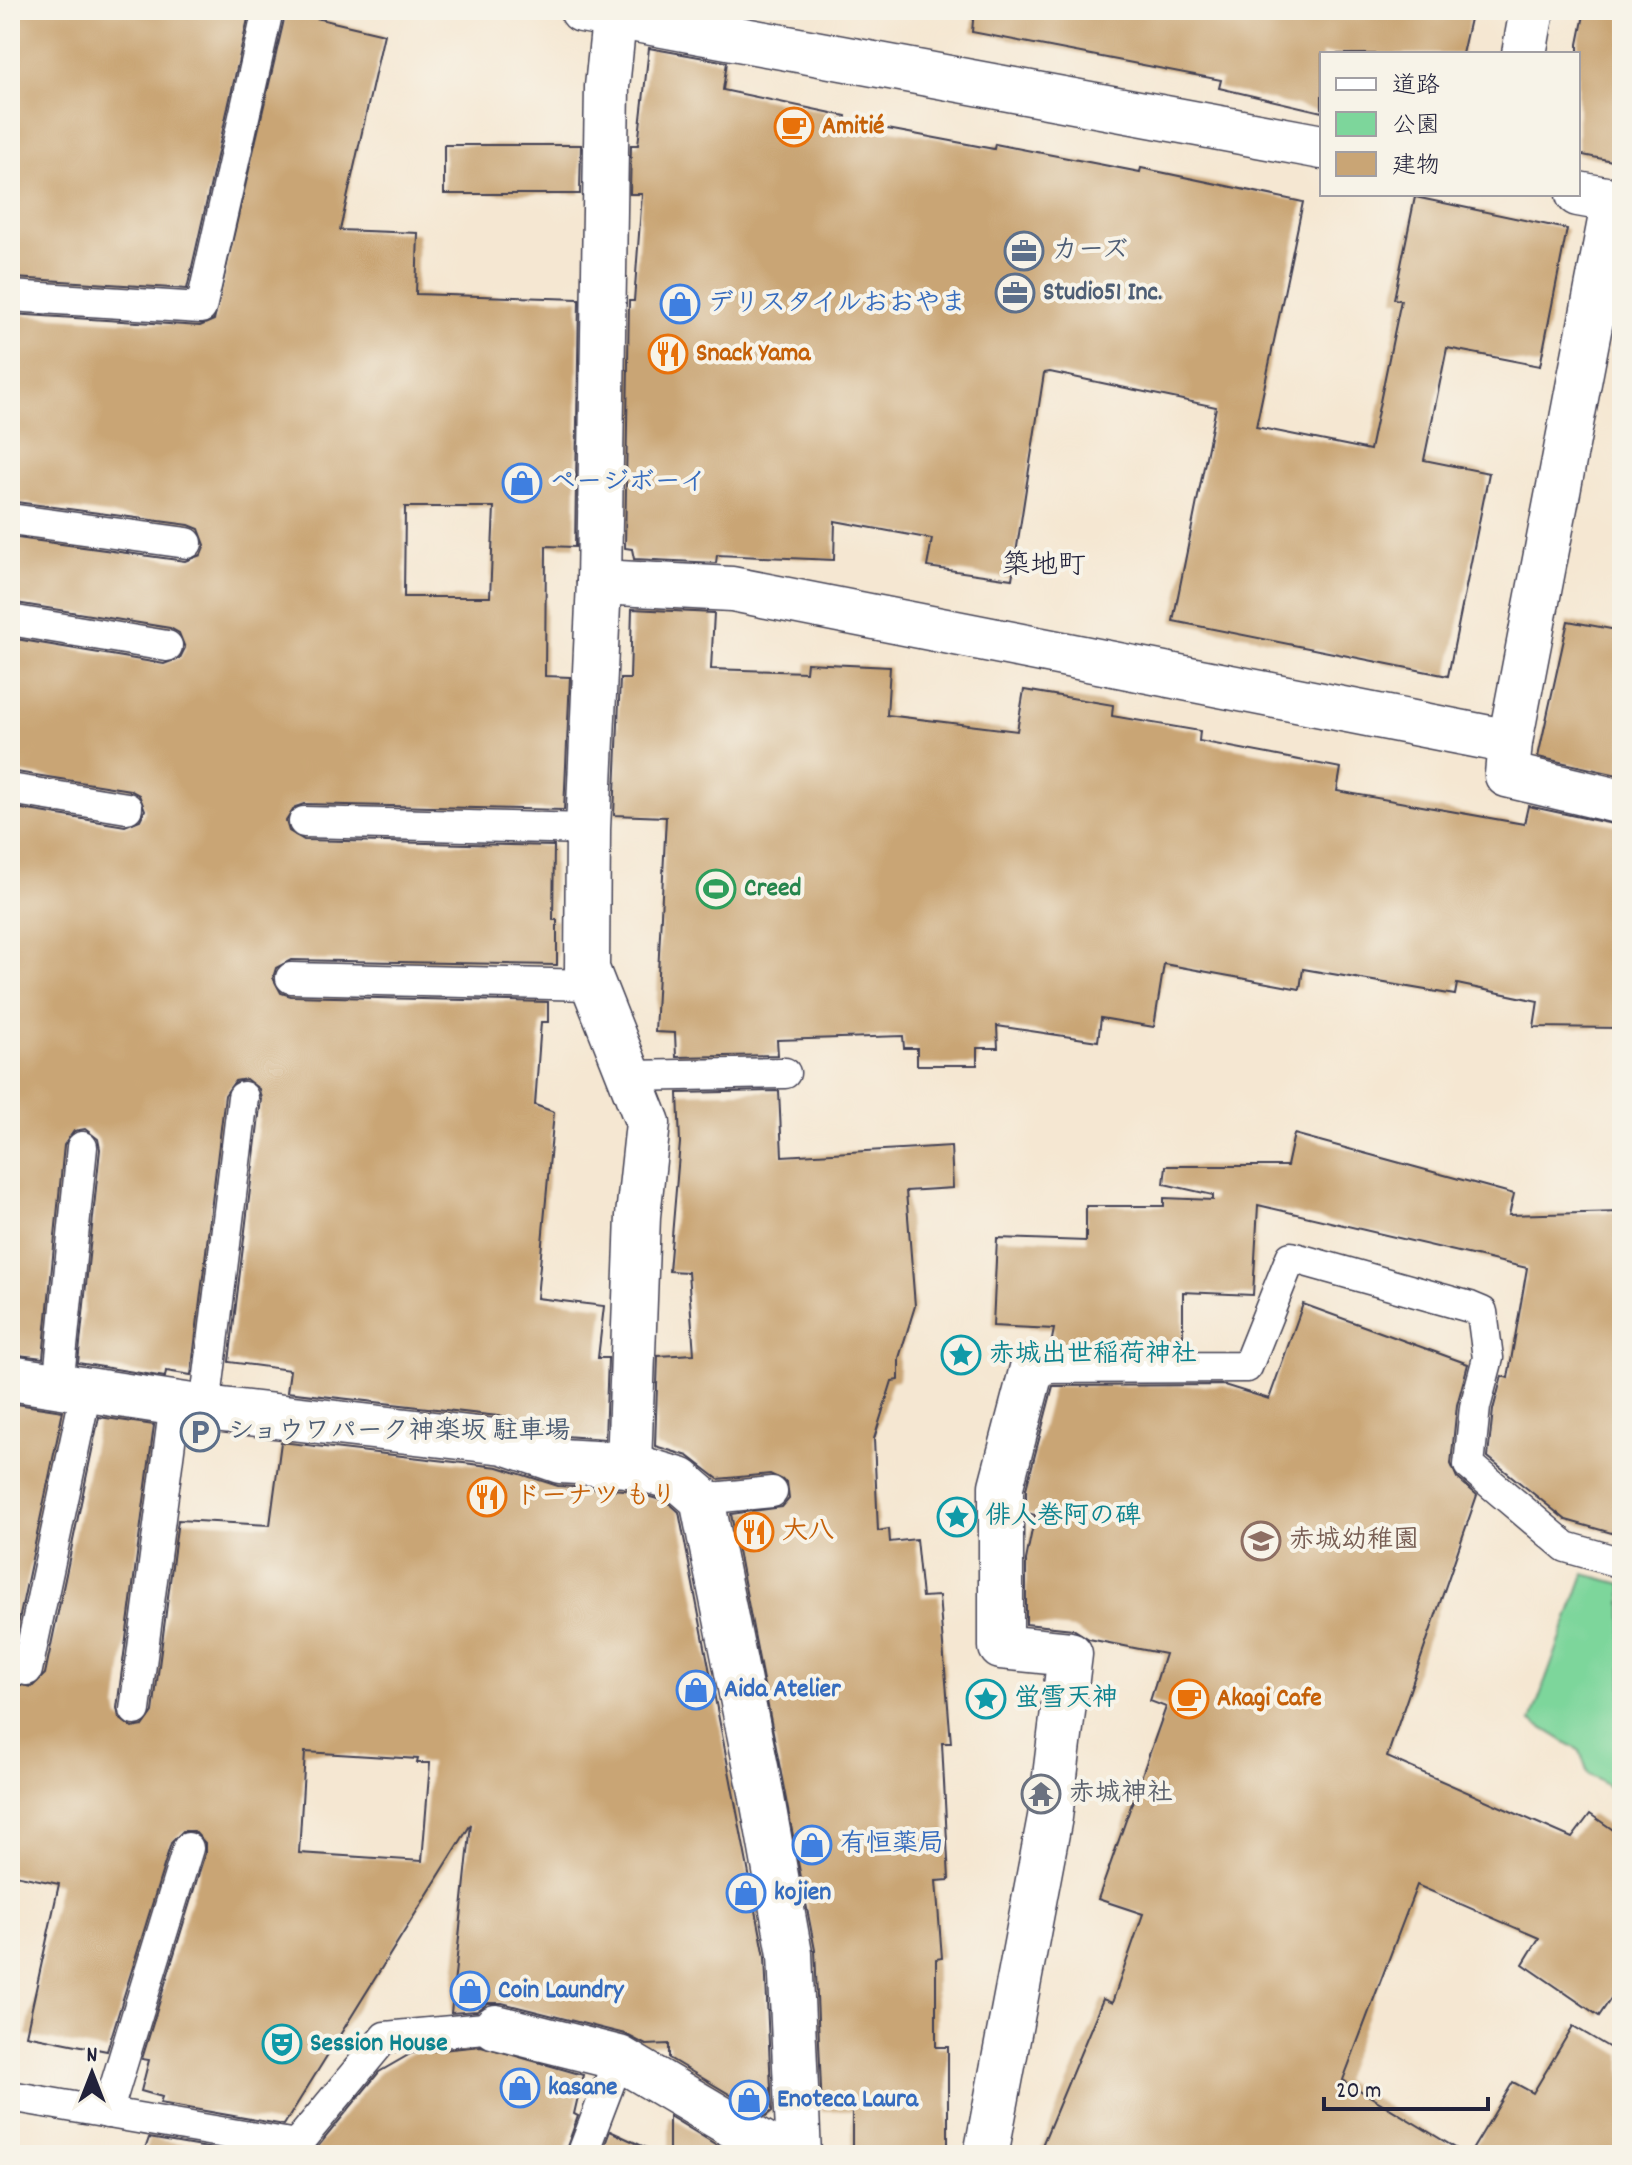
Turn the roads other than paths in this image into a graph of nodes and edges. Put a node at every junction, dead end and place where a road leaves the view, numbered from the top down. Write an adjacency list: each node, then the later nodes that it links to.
1 (268, 10): 7 (lane)
2 (1532, 10): 4 (street)
3 (603, 12): 5 (street); 10 (street)
4 (1524, 52)
5 (1320, 147)
6 (1605, 198): 13 (street)
7 (10, 296)
8 (10, 519): 9 (lane)
9 (187, 543)
10 (599, 582): 13 (street); 18 (street)
11 (10, 620): 12 (lane)
12 (167, 646)
13 (1510, 742): 15 (street)
14 (10, 789): 16 (lane)
15 (1622, 802)
16 (127, 808)
17 (304, 822): 18 (lane)
18 (588, 829): 20 (street)
19 (291, 978): 20 (lane)
20 (591, 985): 22 (street)
21 (785, 1073): 22 (lane)
22 (630, 1076): 29 (street)
23 (243, 1097): 28 (lane)
24 (82, 1147): 27 (lane)
25 (1032, 1368): 32 (lane); 43 (street)
26 (10, 1378): 27 (street)
27 (72, 1389): 28 (street); 33 (lane)
28 (190, 1406): 29 (street); 34 (lane)
29 (629, 1465): 31 (street)
30 (772, 1492): 31 (lane)
31 (702, 1499): 42 (street)
32 (1622, 1563)
33 (27, 1670)
34 (135, 1710)
35 (188, 1848): 39 (lane)
36 (496, 2027): 37 (street); 39 (lane)
37 (619, 2058): 40 (lane); 41 (street)
38 (10, 2096): 39 (lane)
39 (107, 2113)
40 (582, 2155)
41 (783, 2155)
42 (799, 2155)
43 (986, 2155)

